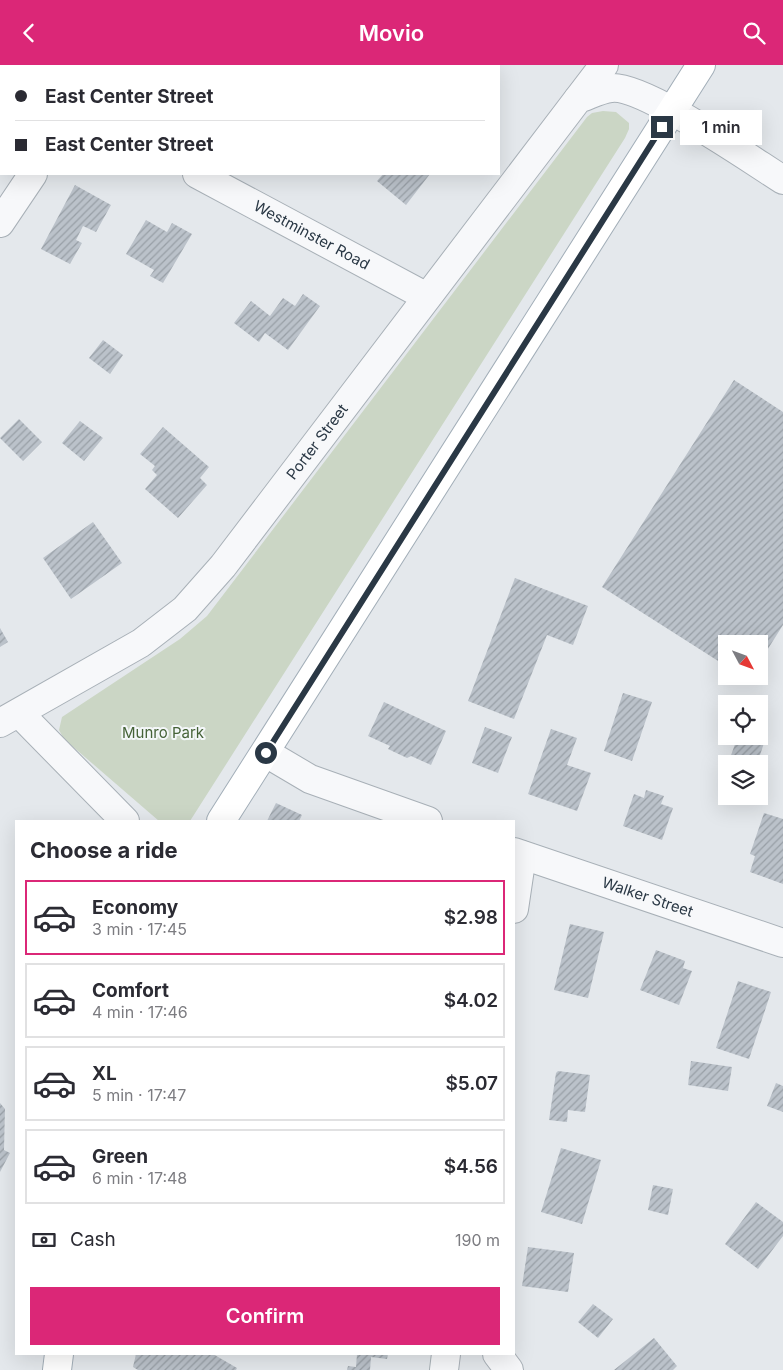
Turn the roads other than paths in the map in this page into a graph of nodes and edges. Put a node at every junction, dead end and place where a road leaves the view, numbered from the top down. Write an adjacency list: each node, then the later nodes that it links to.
1 (604, 65): 3 (street, Porter Street)
2 (702, 65): 4 (main road)
3 (578, 99): 4 (street); 9 (street, Porter Street)
4 (672, 111): 7 (street); 11 (main road)
5 (32, 175): 8 (street)
6 (199, 175): 9 (street, Westminster Road)
7 (783, 180)
8 (0, 223)
9 (427, 297): 10 (street, Porter Street)
10 (10, 718): 12 (street)
11 (266, 753): 13 (main road); 14 (street)
12 (125, 820)
13 (222, 820)
14 (425, 820)
15 (518, 853): 16 (street); 17 (street, Walker Street)
16 (515, 895)
17 (783, 943)
18 (60, 1355): 21 (main road)
19 (446, 1355): 22 (street)
20 (498, 1355): 23 (street)
21 (57, 1370)
22 (444, 1370)
23 (509, 1370)

